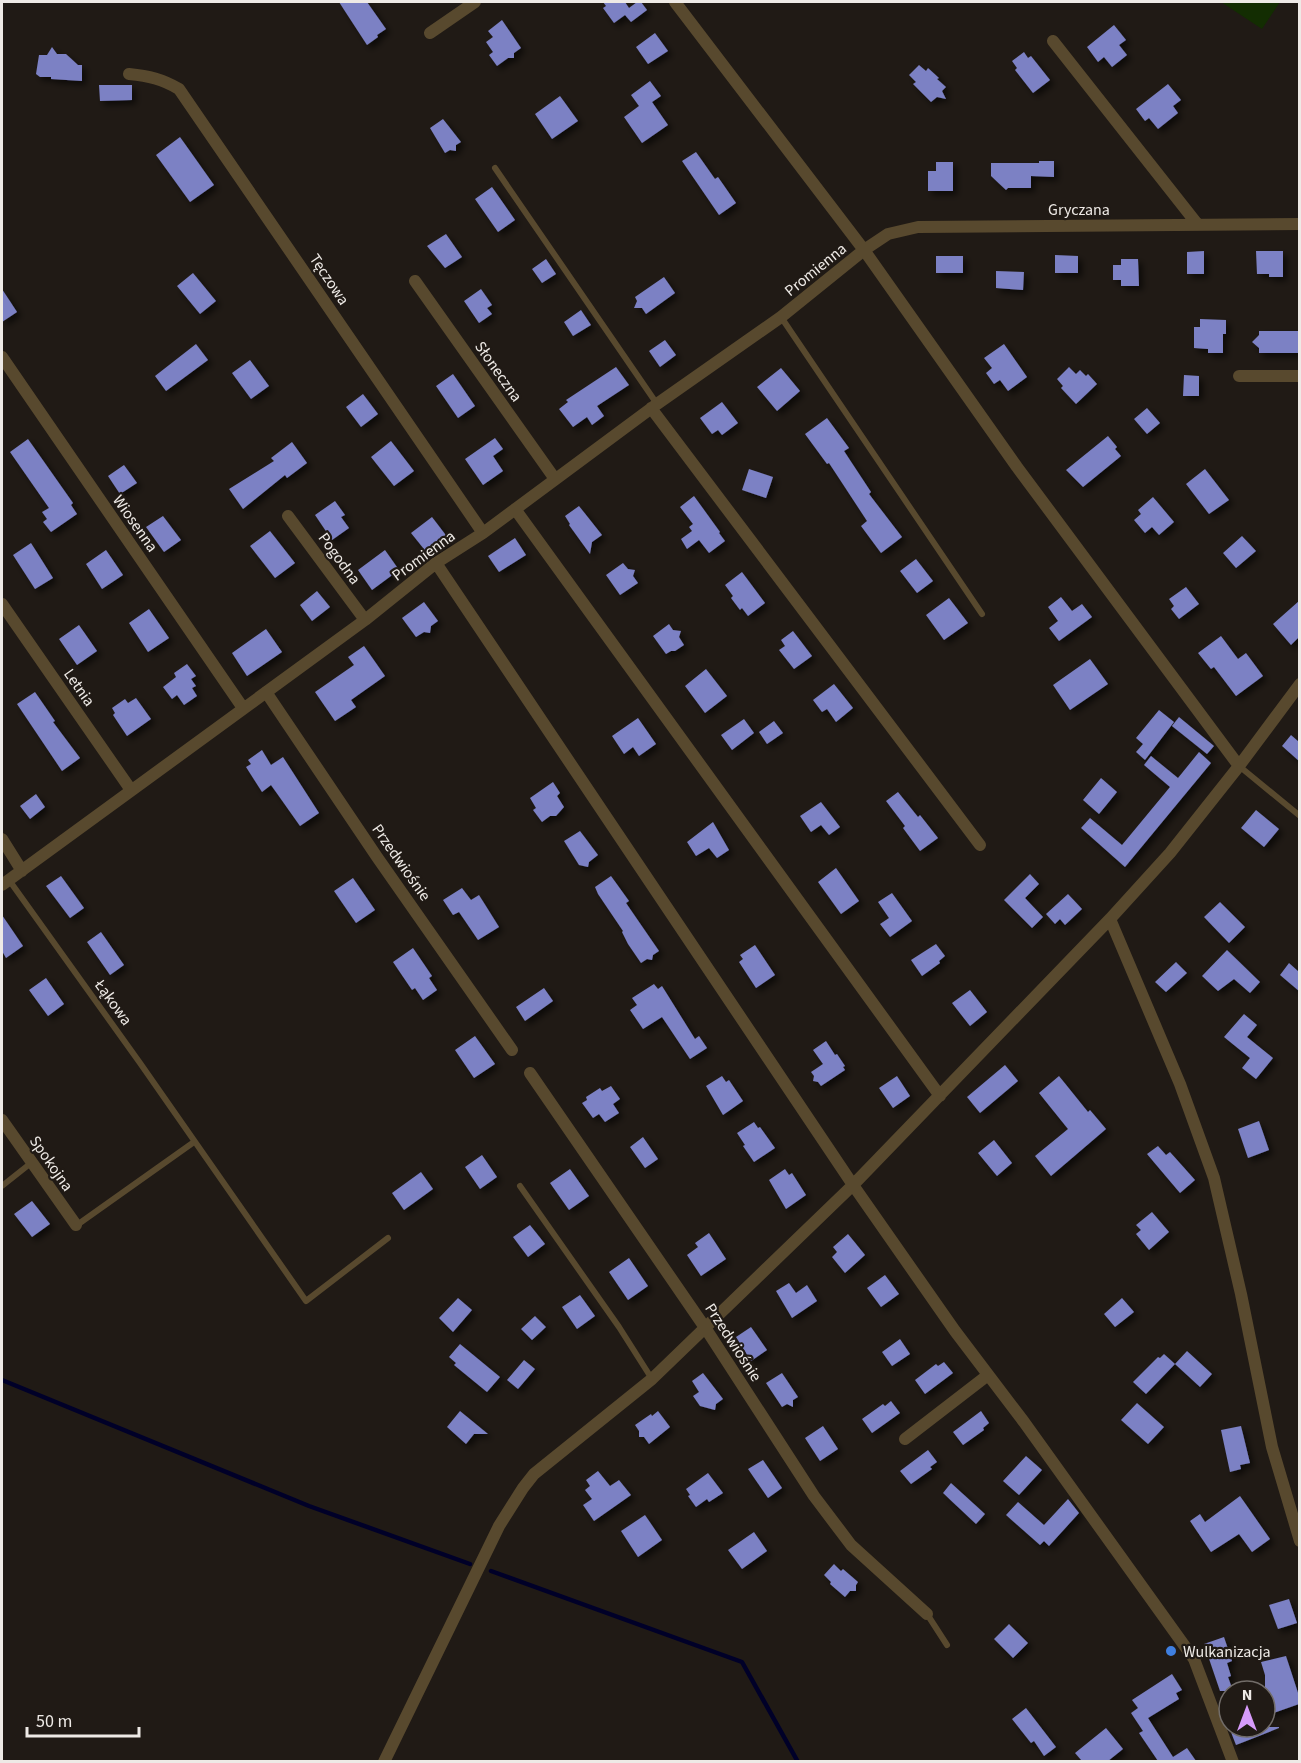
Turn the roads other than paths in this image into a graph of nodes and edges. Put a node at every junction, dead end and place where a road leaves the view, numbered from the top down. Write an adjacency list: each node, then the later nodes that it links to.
1 (475, 2): 3 (street)
2 (675, 2): 9 (street)
3 (430, 33)
4 (1053, 41): 8 (street)
5 (129, 74): 19 (street, Tęczowa)
6 (495, 168): 15 (lane)
7 (1299, 224): 8 (street, Gryczana)
8 (1198, 225): 9 (street, Gryczana)
9 (864, 250): 11 (street, Promienna); 27 (street)
10 (415, 282): 16 (street, Słoneczna)
11 (781, 317): 15 (street, Promienna); 22 (lane)
12 (2, 357): 26 (street, Wiosenna)
13 (1239, 376): 14 (street)
14 (1299, 376)
15 (654, 406): 16 (street, Promienna); 31 (street)
16 (555, 479): 17 (street, Promienna)
17 (516, 509): 19 (street, Promienna); 37 (street)
18 (288, 516): 23 (street, Pogodna)
19 (483, 533): 20 (street, Promienna)
20 (436, 563): 23 (street, Promienna); 41 (street)
21 (2, 604): 28 (street, Letnia)
22 (982, 614)
23 (364, 620): 25 (street, Promienna)
24 (1299, 684): 27 (street)
25 (267, 692): 26 (street, Promienna); 35 (street, Przedwiośnie)
26 (243, 708): 28 (street, Promienna)
27 (1239, 766): 29 (lane); 34 (street)
28 (131, 789): 32 (street, Promienna)
29 (1299, 816)
30 (2, 839): 32 (street)
31 (980, 845)
32 (22, 871): 33 (street, Promienna)
33 (5, 883): 39 (lane, Łąkowa)
34 (1110, 919): 37 (street); 50 (street)
35 (512, 1050)
36 (530, 1073): 46 (street, Przedwiośnie)
37 (939, 1096): 41 (street)
38 (2, 1120): 40 (street, Spokojna)
39 (194, 1142): 44 (lane); 45 (lane, Łąkowa)
40 (31, 1163): 42 (lane); 44 (street, Spokojna)
41 (853, 1185): 46 (street); 47 (street)
42 (2, 1186)
43 (520, 1186): 48 (lane)
44 (76, 1226)
45 (388, 1238)
46 (706, 1329): 48 (street); 51 (street, Przedwiośnie)
47 (988, 1375): 49 (street); 54 (street)
48 (652, 1379): 53 (street)
49 (905, 1439)
50 (1299, 1541)
51 (927, 1614): 52 (lane)
52 (946, 1646)
53 (384, 1761)
54 (1233, 1761)

